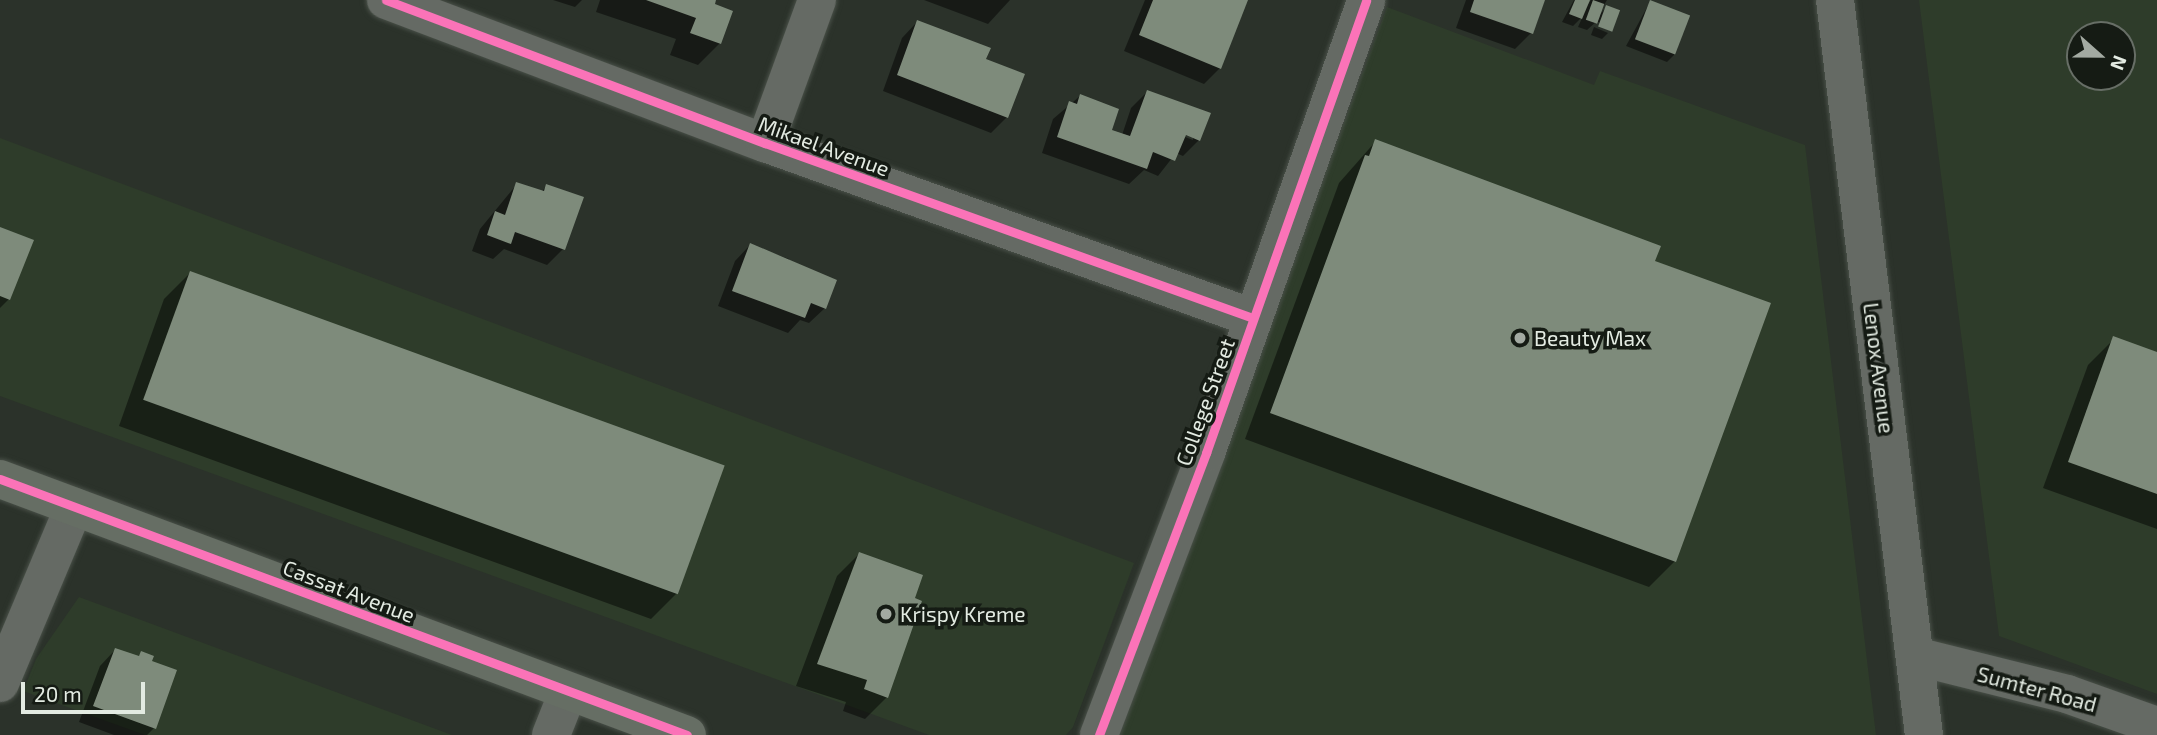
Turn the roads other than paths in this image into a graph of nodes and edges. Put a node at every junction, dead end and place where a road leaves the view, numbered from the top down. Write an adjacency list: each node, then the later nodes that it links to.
1 (386, 0): 5 (street, Mikael Avenue)
2 (817, 0): 5 (street)
3 (1366, 0): 6 (street, College Street)
4 (1835, 0): 9 (street, Lenox Avenue)
5 (765, 143): 6 (street, Mikael Avenue)
6 (1253, 318): 15 (street, College Street)
7 (0, 480): 8 (main road, Cassat Avenue)
8 (74, 507): 10 (street); 11 (main road, Cassat Avenue)
9 (1915, 656): 12 (street, Sumter Road); 16 (street, Lenox Avenue)
10 (0, 683)
11 (568, 692): 13 (street); 14 (main road, Cassat Avenue)
12 (2157, 726)
13 (551, 735)
14 (687, 735)
15 (1099, 735)
16 (1924, 735)

